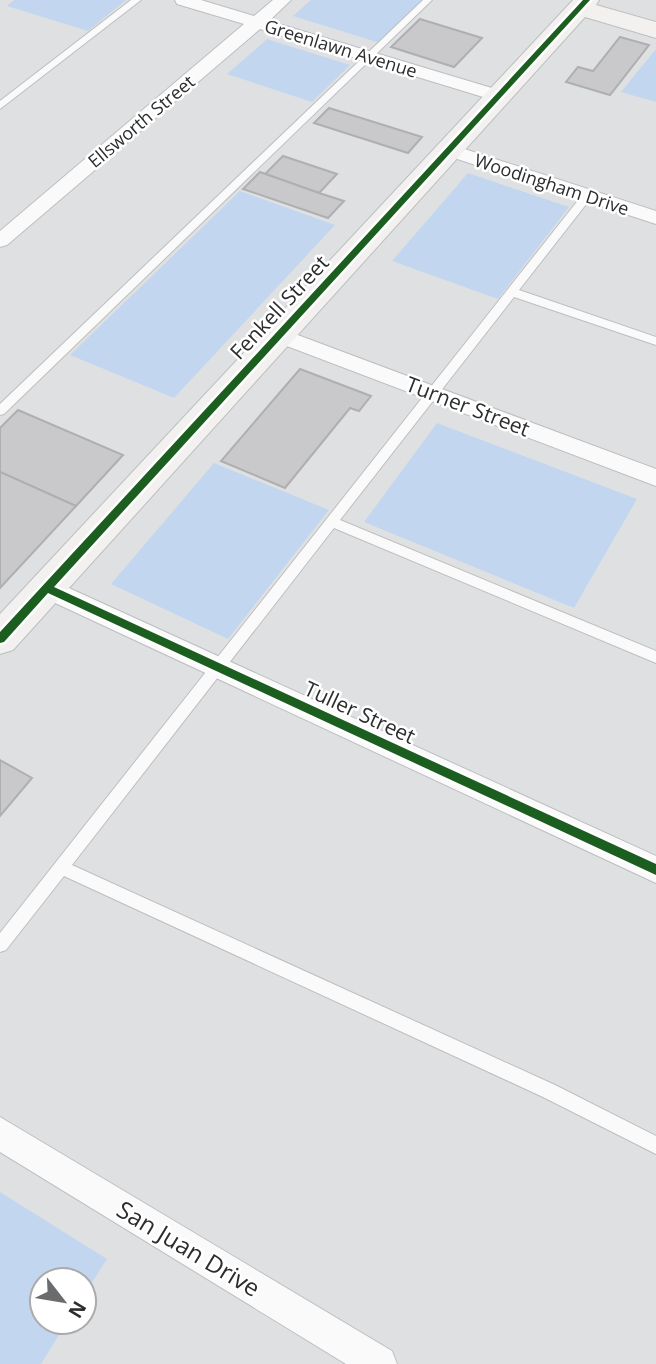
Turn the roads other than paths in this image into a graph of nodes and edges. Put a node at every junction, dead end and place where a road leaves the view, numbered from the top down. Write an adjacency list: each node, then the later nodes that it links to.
1 (137, 0): 10 (lane)
2 (183, 0): 6 (street, Greenlawn Avenue)
3 (283, 0): 6 (street, Ellsworth Street)
4 (428, 0): 8 (lane)
5 (583, 4): 7 (street); 9 (street, Fenkell Street)
6 (257, 22): 8 (street, Greenlawn Avenue); 14 (street, Ellsworth Street)
7 (656, 30)
8 (369, 56): 9 (street, Greenlawn Avenue); 19 (lane)
9 (499, 96): 11 (street, Fenkell Street)
10 (0, 106)
11 (449, 150): 12 (street, Woodingham Drive); 16 (street, Fenkell Street)
12 (587, 196): 13 (street, Woodingham Drive); 15 (lane)
13 (656, 218)
14 (0, 241)
15 (512, 292): 17 (lane); 18 (lane)
16 (279, 335): 18 (street, Turner Street); 22 (street, Fenkell Street)
17 (656, 341)
18 (433, 393): 20 (street, Turner Street); 21 (lane)
19 (0, 411)
20 (656, 478)
21 (332, 522): 24 (lane); 25 (lane)
22 (47, 588): 23 (street, Fenkell Street); 25 (street, Tuller Street)
23 (0, 639)
24 (656, 657)
25 (218, 667): 26 (lane); 27 (street, Tuller Street)
26 (61, 867): 28 (lane); 30 (lane)
27 (656, 870)
28 (0, 945)
29 (0, 1133): 31 (street, San Juan Drive)
30 (656, 1146)
31 (379, 1364)

